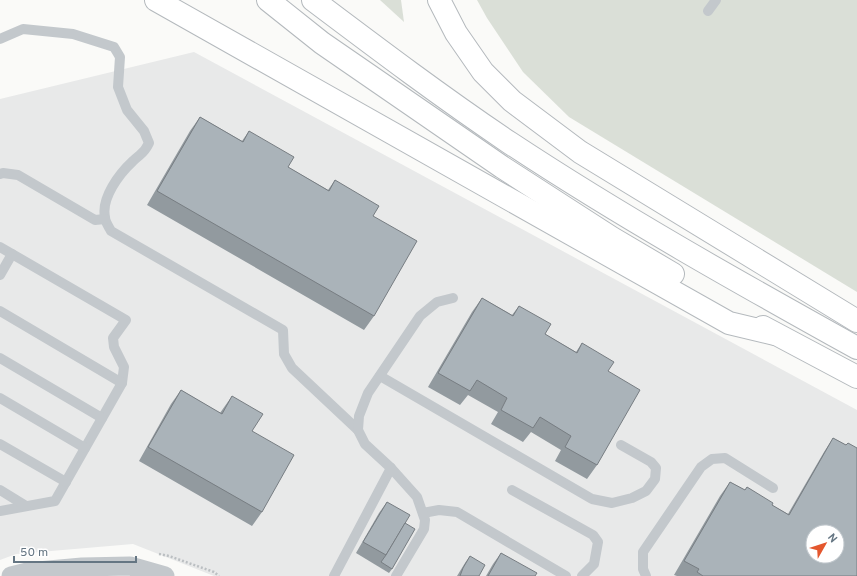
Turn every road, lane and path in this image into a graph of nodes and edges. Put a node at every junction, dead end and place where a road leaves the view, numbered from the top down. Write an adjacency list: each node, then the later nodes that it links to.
1 (156, 0): 16 (highway)
2 (268, 0): 16 (highway)
3 (313, 0): 17 (highway)
4 (439, 0): 15 (highway)
5 (716, 0): 6 (lane)
6 (708, 11)
7 (0, 39): 9 (lane)
8 (0, 174): 9 (lane)
9 (105, 219): 24 (lane)
10 (0, 247): 11 (lane)
11 (12, 254): 12 (lane); 21 (lane)
12 (0, 275)
13 (453, 298): 19 (lane)
14 (0, 311): 21 (lane)
15 (857, 320)
16 (775, 334): 20 (highway)
17 (857, 348)
18 (0, 358): 23 (lane)
19 (380, 376): 24 (lane); 26 (lane)
20 (857, 377)
21 (122, 383): 23 (lane)
22 (0, 398): 27 (lane)
23 (102, 418): 27 (lane)
24 (358, 430): 28 (lane)
25 (0, 444): 29 (lane)
26 (621, 445)
27 (85, 448): 29 (lane)
28 (391, 468): 35 (lane); 38 (lane)
29 (66, 482): 33 (lane)
30 (773, 488): 42 (lane)
31 (0, 490): 33 (lane)
32 (512, 490): 41 (lane)
33 (26, 506): 34 (lane)
34 (0, 512)
35 (423, 513): 39 (lane); 40 (lane)
36 (10, 576): 37 (street)
37 (165, 576)
38 (334, 576)
39 (396, 576)
40 (566, 576)
41 (582, 576)
42 (646, 576)

